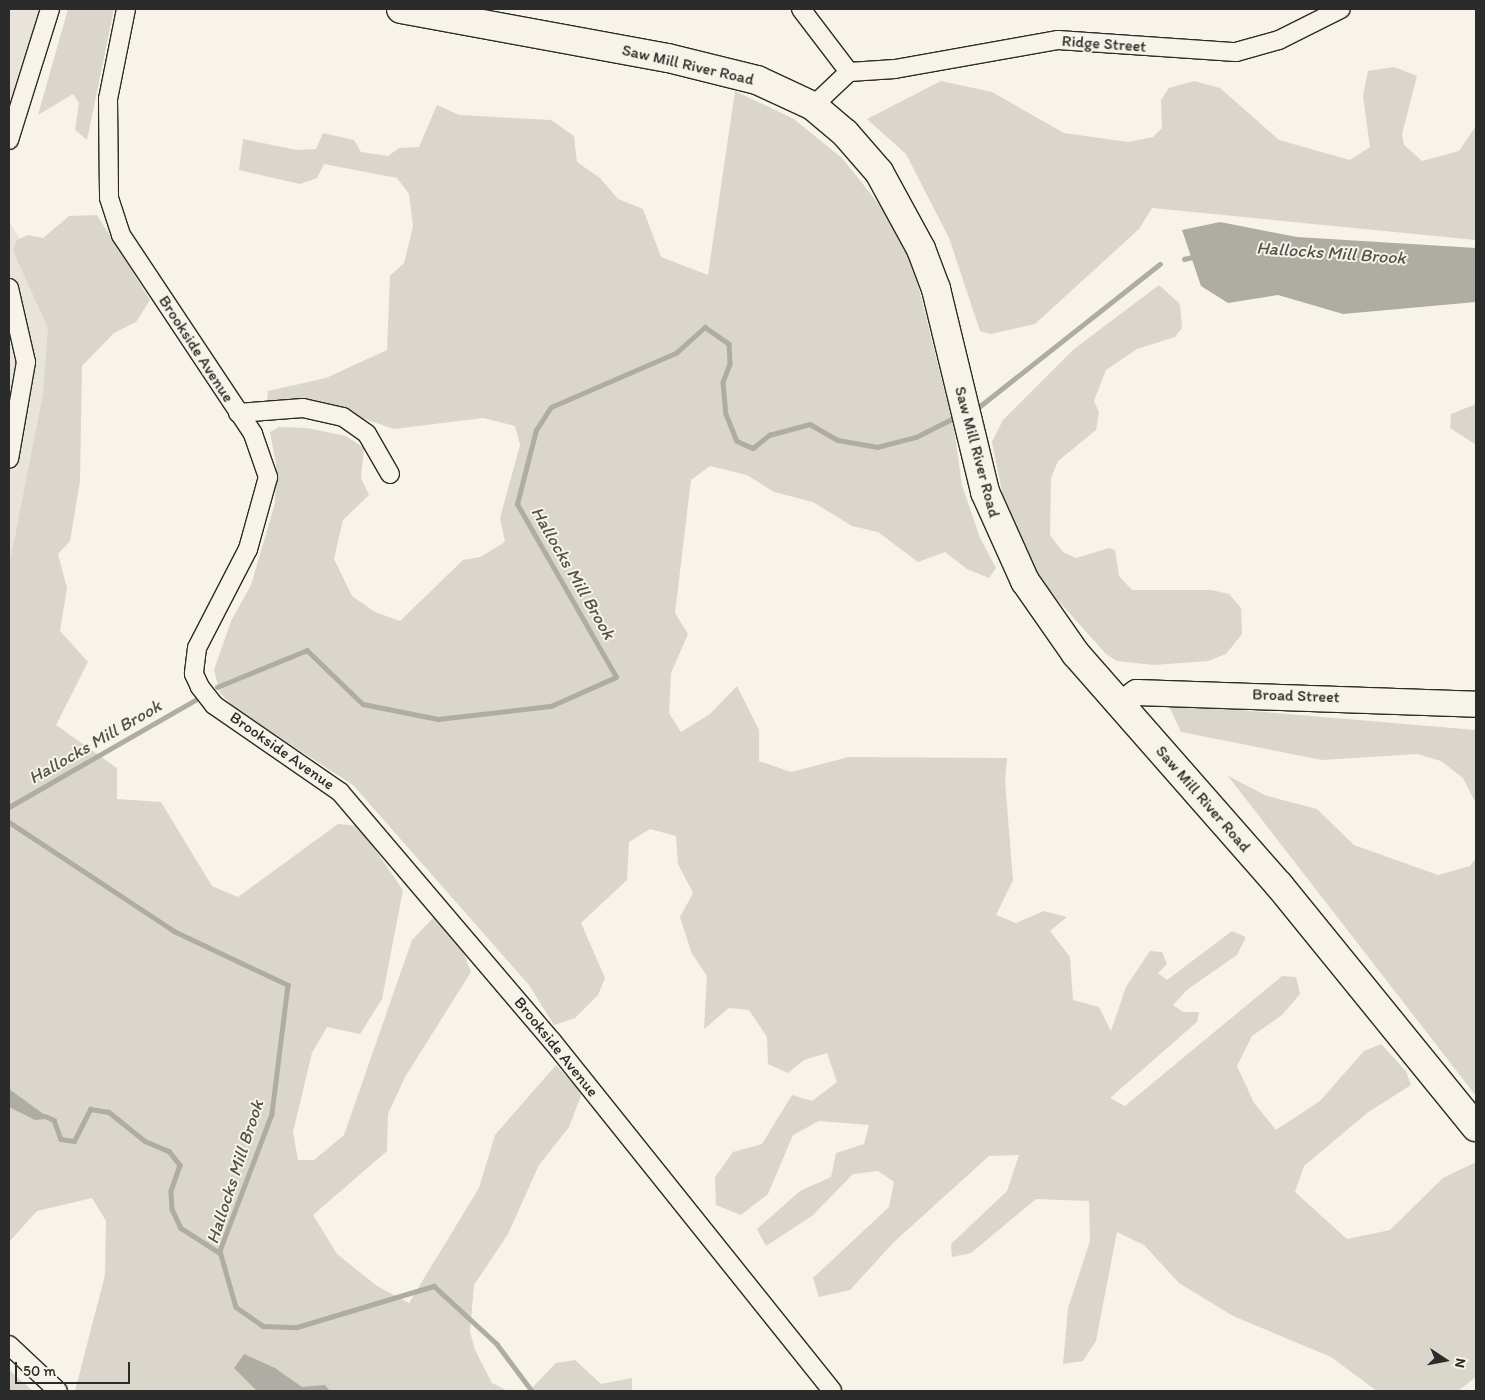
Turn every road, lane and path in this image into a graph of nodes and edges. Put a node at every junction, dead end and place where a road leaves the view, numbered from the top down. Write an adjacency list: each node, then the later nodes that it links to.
1 (50, 9): 8 (street)
2 (126, 9): 10 (street, Brookside Avenue)
3 (401, 9): 7 (highway, Saw Mill River Road)
4 (801, 9): 6 (street)
5 (1341, 9): 6 (street, Ridge Street)
6 (849, 72): 7 (street)
7 (813, 106): 13 (highway, Saw Mill River Road)
8 (9, 140)
9 (9, 288): 11 (street)
10 (238, 413): 12 (street); 18 (street, Brookside Avenue)
11 (9, 459)
12 (390, 474)
13 (1120, 704): 14 (street, Broad Street); 15 (highway, Saw Mill River Road)
14 (1476, 704)
15 (1476, 1127)
16 (9, 1345): 17 (street)
17 (58, 1391)
18 (832, 1391)

